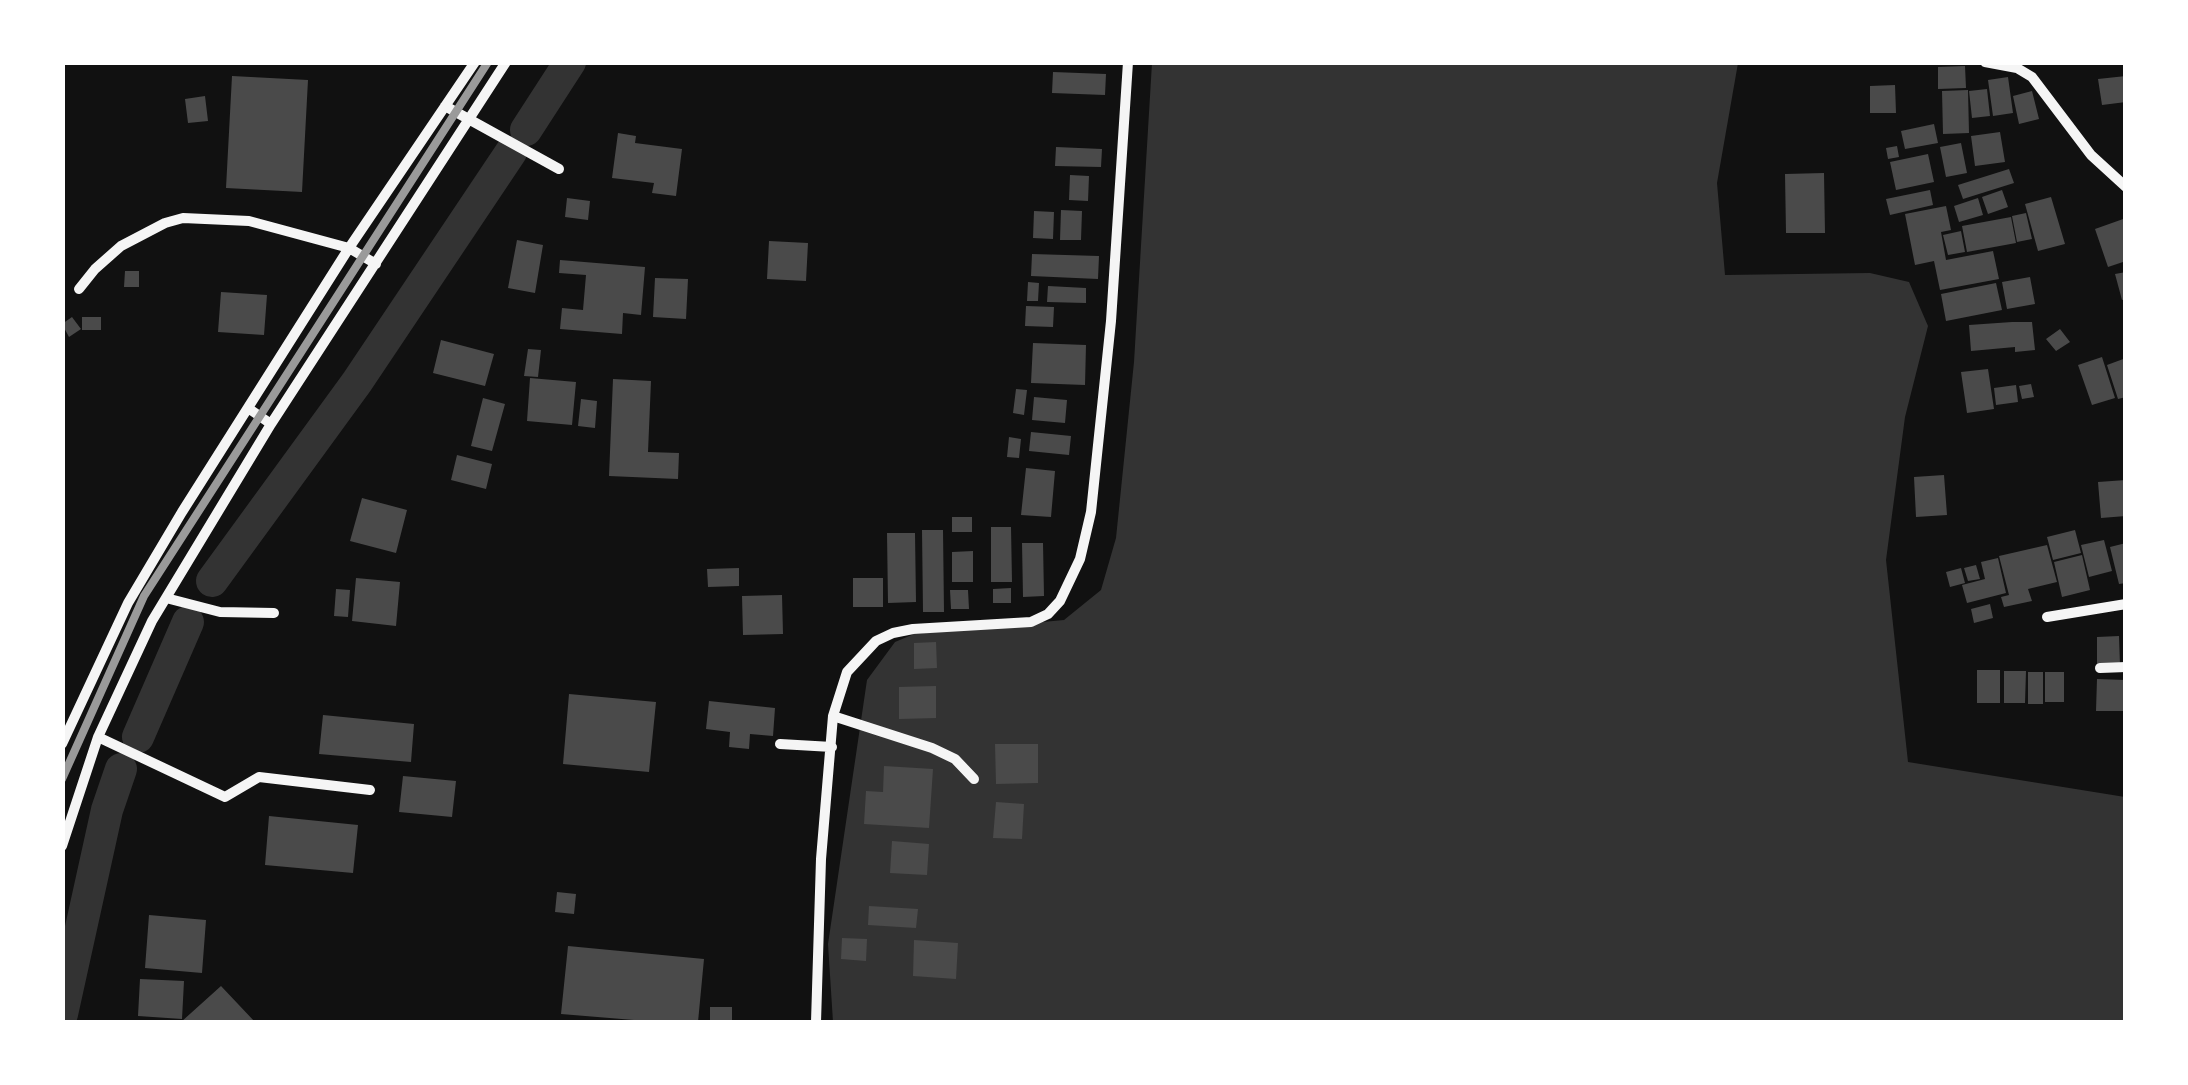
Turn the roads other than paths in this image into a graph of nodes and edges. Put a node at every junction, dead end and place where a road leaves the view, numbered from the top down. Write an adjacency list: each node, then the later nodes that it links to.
1 (474, 62): 5 (street)
2 (506, 62): 6 (street)
3 (1128, 62): 20 (street)
4 (1984, 62): 8 (street)
5 (446, 106): 6 (street); 9 (street)
6 (470, 117): 7 (street); 10 (street)
7 (560, 169)
8 (2126, 187)
9 (349, 248): 10 (street); 11 (street); 12 (street)
10 (376, 264): 13 (street)
11 (79, 289)
12 (248, 408): 13 (street); 22 (street)
13 (271, 424): 14 (street)
14 (166, 598): 16 (street); 21 (street)
15 (2126, 604): 17 (street)
16 (274, 613)
17 (2047, 617)
18 (2126, 667): 19 (street)
19 (2100, 668)
20 (833, 716): 24 (street); 25 (street)
21 (98, 737): 26 (street); 27 (street)
22 (62, 744)
23 (780, 744): 24 (street)
24 (832, 747): 28 (street)
25 (974, 778)
26 (370, 790)
27 (62, 846)
28 (816, 1022)

